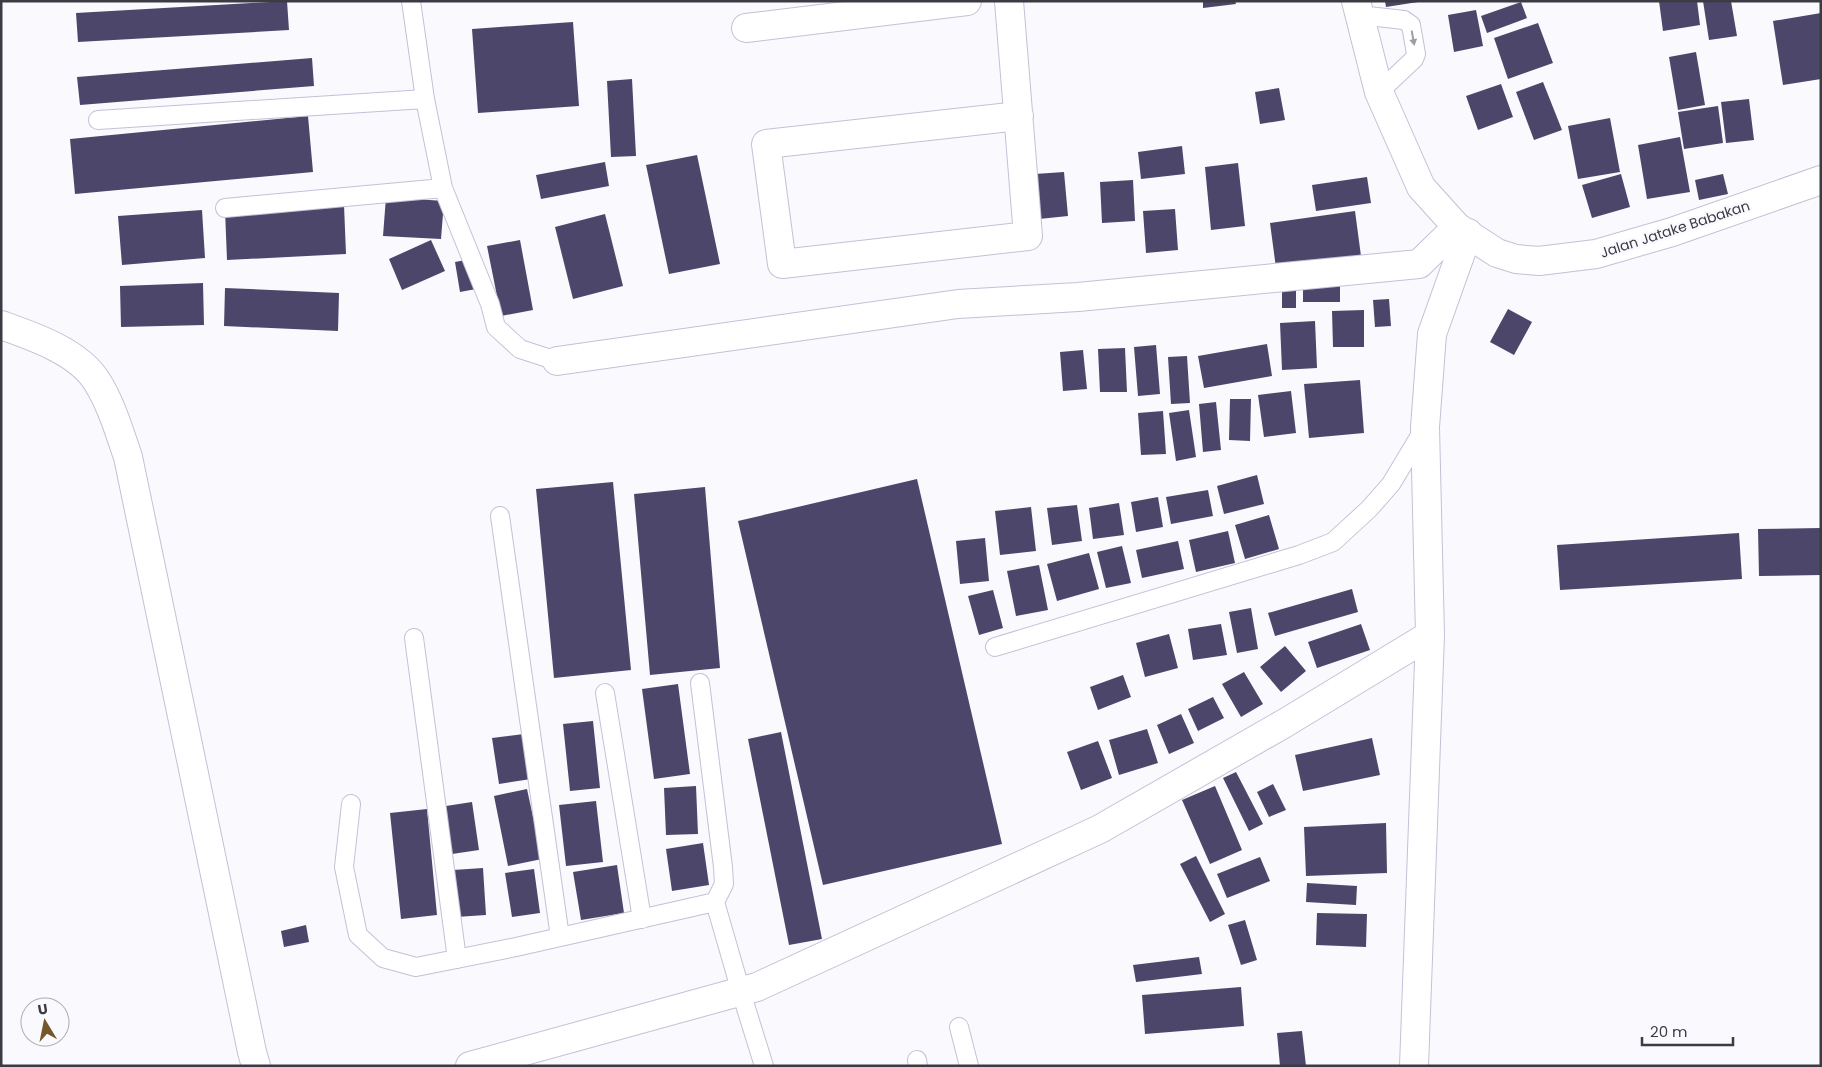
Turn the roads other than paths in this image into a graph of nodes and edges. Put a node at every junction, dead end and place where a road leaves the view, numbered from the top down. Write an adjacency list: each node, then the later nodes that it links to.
1 (411, 1): 8 (lane)
2 (966, 1): 4 (street)
3 (1009, 1): 9 (street)
4 (895, 6): 6 (street)
5 (1358, 8): 7 (street, Jalan Jatake Babakan); 7 (lane, one-way to 7)
6 (746, 28)
7 (1379, 92): 14 (street, Jalan Jatake Babakan)
8 (425, 99): 10 (lane); 12 (lane)
9 (1019, 116): 9 (street)
10 (98, 120)
11 (1821, 180): 14 (street, Jalan Jatake Babakan)
12 (443, 188): 13 (lane); 16 (lane)
13 (225, 208)
14 (1462, 230): 16 (street); 17 (street)
15 (1, 325): 31 (street)
16 (557, 361)
17 (1426, 427): 19 (street); 21 (lane)
18 (500, 516): 27 (lane)
19 (1430, 635): 29 (street); 35 (street)
20 (414, 638): 28 (lane)
21 (995, 647)
22 (700, 683): 25 (lane)
23 (605, 693): 26 (lane)
24 (350, 804): 28 (lane)
25 (715, 902): 26 (lane); 29 (lane)
26 (642, 918): 27 (lane)
27 (560, 937): 28 (lane)
28 (457, 959)
29 (741, 992): 32 (street); 33 (lane)
30 (959, 1027): 34 (lane)
31 (256, 1066)
32 (470, 1066)
33 (764, 1066)
34 (969, 1066)
35 (1414, 1066)

